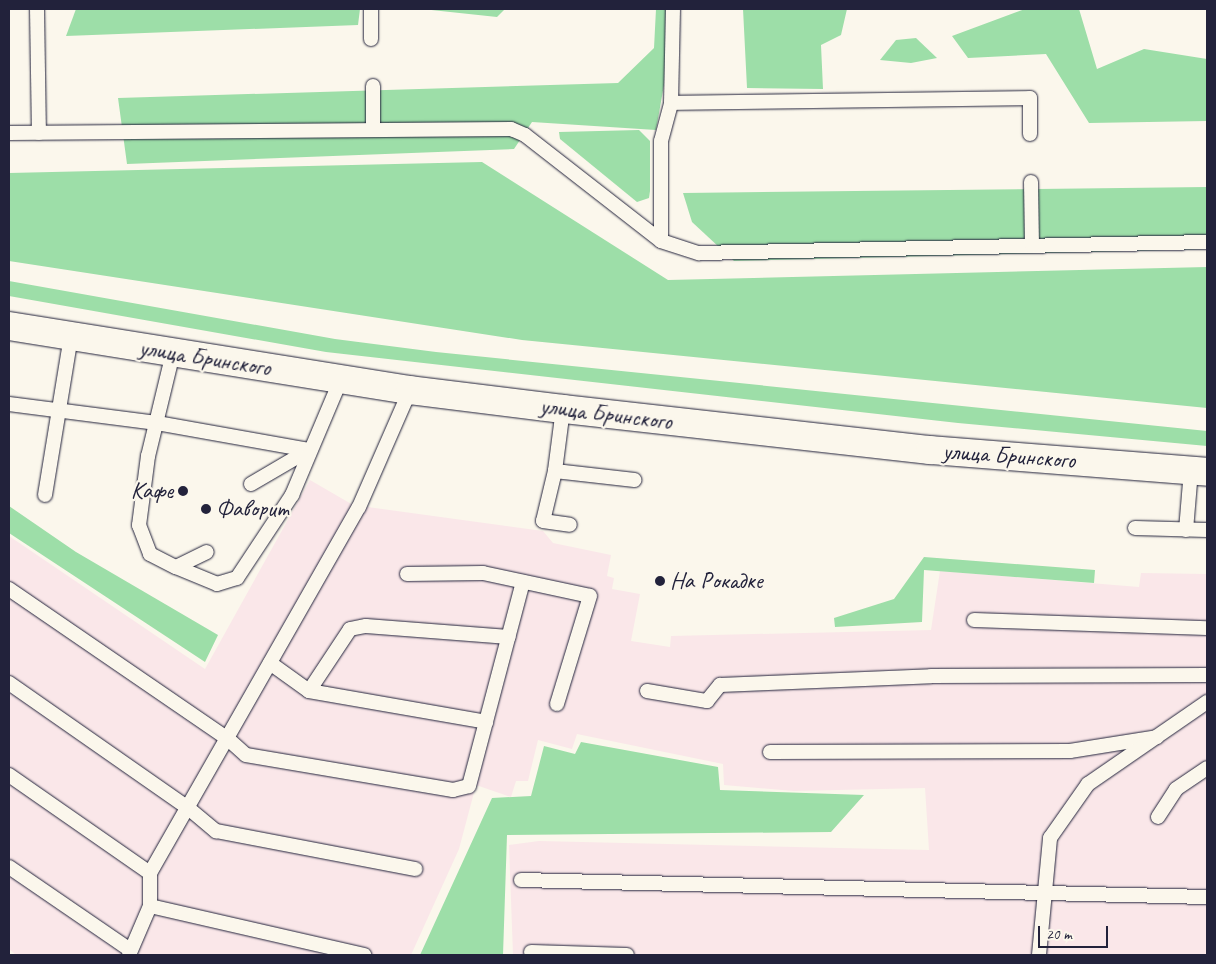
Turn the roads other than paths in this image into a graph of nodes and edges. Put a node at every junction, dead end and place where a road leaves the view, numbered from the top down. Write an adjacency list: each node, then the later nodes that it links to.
1 (37, 9): 9 (lane)
2 (371, 9): 4 (lane)
3 (673, 9): 6 (lane)
4 (371, 38)
5 (372, 86): 7 (lane)
6 (671, 103): 10 (lane); 12 (lane)
7 (374, 130): 9 (lane); 12 (lane)
8 (9, 133): 9 (lane)
9 (39, 133)
10 (1030, 134)
11 (1031, 182): 14 (lane)
12 (661, 241): 14 (lane)
13 (1207, 242): 14 (lane)
14 (1032, 246)
15 (9, 326): 16 (main road, улица Бринского)
16 (71, 336): 17 (main road, улица Бринского); 22 (lane)
17 (173, 353): 18 (main road, улица Бринского); 23 (lane)
18 (341, 379): 19 (main road, улица Бринского); 24 (lane)
19 (410, 390): 21 (main road, улица Бринского); 42 (lane)
20 (9, 404): 22 (lane)
21 (563, 409): 25 (lane); 26 (main road, улица Бринского)
22 (58, 410): 23 (lane); 29 (lane)
23 (157, 423): 24 (lane); 35 (lane)
24 (309, 450): 28 (lane); 35 (lane)
25 (555, 471): 27 (lane); 30 (lane)
26 (1199, 471): 32 (lane)
27 (634, 480)
28 (251, 484)
29 (45, 494)
30 (570, 525)
31 (1135, 528): 32 (lane)
32 (1186, 530): 33 (lane)
33 (1207, 530)
34 (207, 552): 35 (lane)
35 (176, 567)
36 (408, 574): 37 (lane)
37 (523, 582): 41 (lane); 48 (lane)
38 (9, 589): 51 (lane)
39 (974, 620): 40 (lane)
40 (1207, 628)
41 (509, 637): 45 (lane); 49 (lane)
42 (270, 663): 45 (lane); 51 (lane)
43 (1207, 675): 46 (lane)
44 (9, 683): 55 (lane)
45 (308, 691): 49 (lane)
46 (648, 692)
47 (1207, 702): 50 (lane)
48 (557, 704)
49 (486, 722): 51 (lane)
50 (1156, 737): 52 (lane); 61 (lane)
51 (227, 738): 55 (lane)
52 (770, 752)
53 (1207, 768): 56 (lane)
54 (9, 775): 59 (lane)
55 (187, 807): 58 (lane); 59 (lane)
56 (1158, 817)
57 (9, 867): 65 (lane)
58 (415, 869)
59 (150, 873): 63 (lane)
60 (521, 880): 61 (lane)
61 (1043, 892): 62 (lane); 68 (lane)
62 (1207, 897)
63 (150, 906): 65 (lane); 66 (lane)
64 (531, 952): 67 (lane)
65 (130, 953)
66 (364, 955)
67 (627, 955)
68 (1039, 955)

